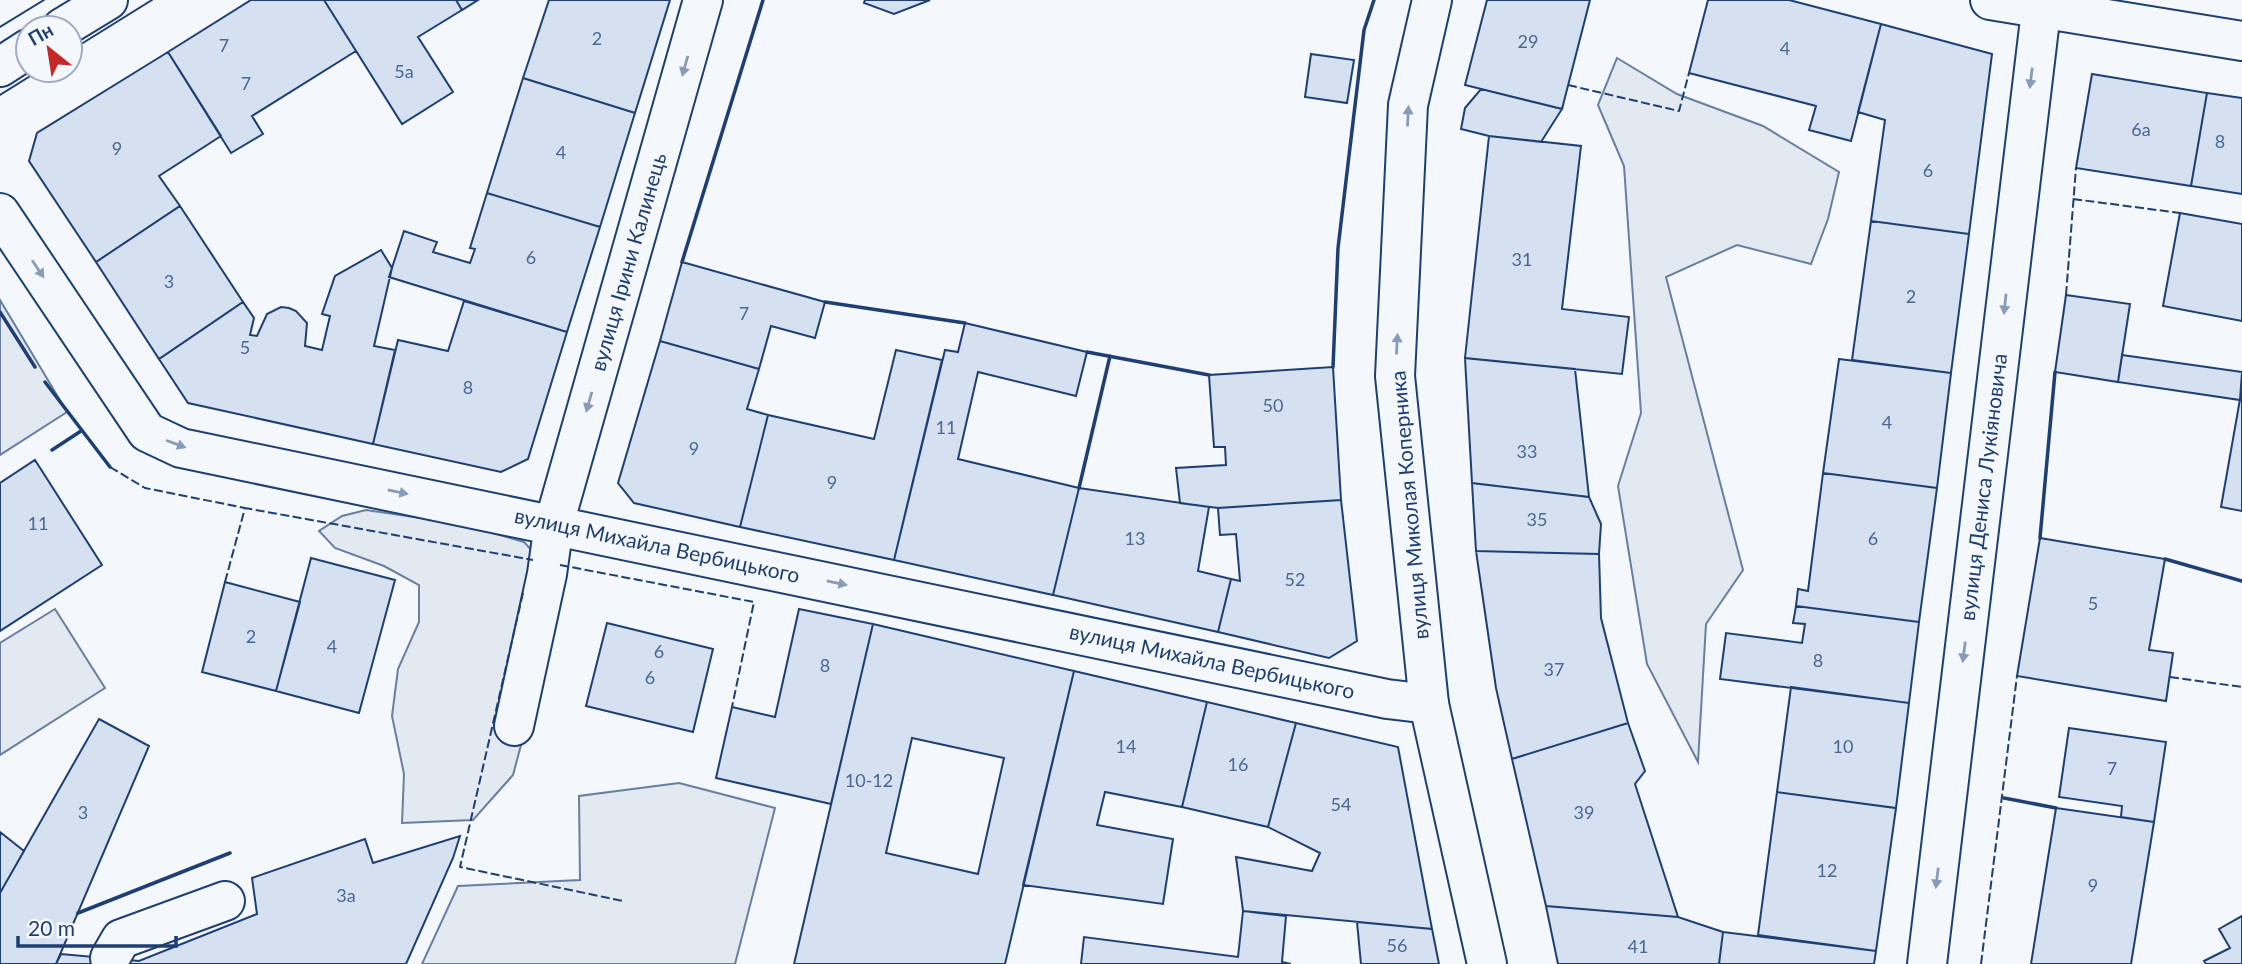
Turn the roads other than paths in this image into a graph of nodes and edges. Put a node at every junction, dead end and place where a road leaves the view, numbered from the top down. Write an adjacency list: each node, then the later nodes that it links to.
1 (108, 0): 6 (street)
2 (703, 0): 9 (street, вулиця Ірини Калинець, one-way to 9)
3 (1432, 0): 10 (street, вулиця Миколая Коперника, one-way to 3)
4 (1990, 0): 5 (street)
5 (2041, 11): 7 (street); 15 (street, вулиця Дениса Лукіяновича, one-way to 15)
6 (84, 15)
7 (2242, 41)
8 (0, 212): 9 (street, вулиця Михайла Вербицького, one-way to 9)
9 (554, 524): 10 (street, вулиця Михайла Вербицького, one-way to 10); 11 (street, вулиця Ірини Калинець)
10 (1429, 704): 14 (street, вулиця Миколая Коперника)
11 (514, 726)
12 (225, 901): 13 (street)
13 (110, 958)
14 (1487, 964)
15 (1927, 964)

